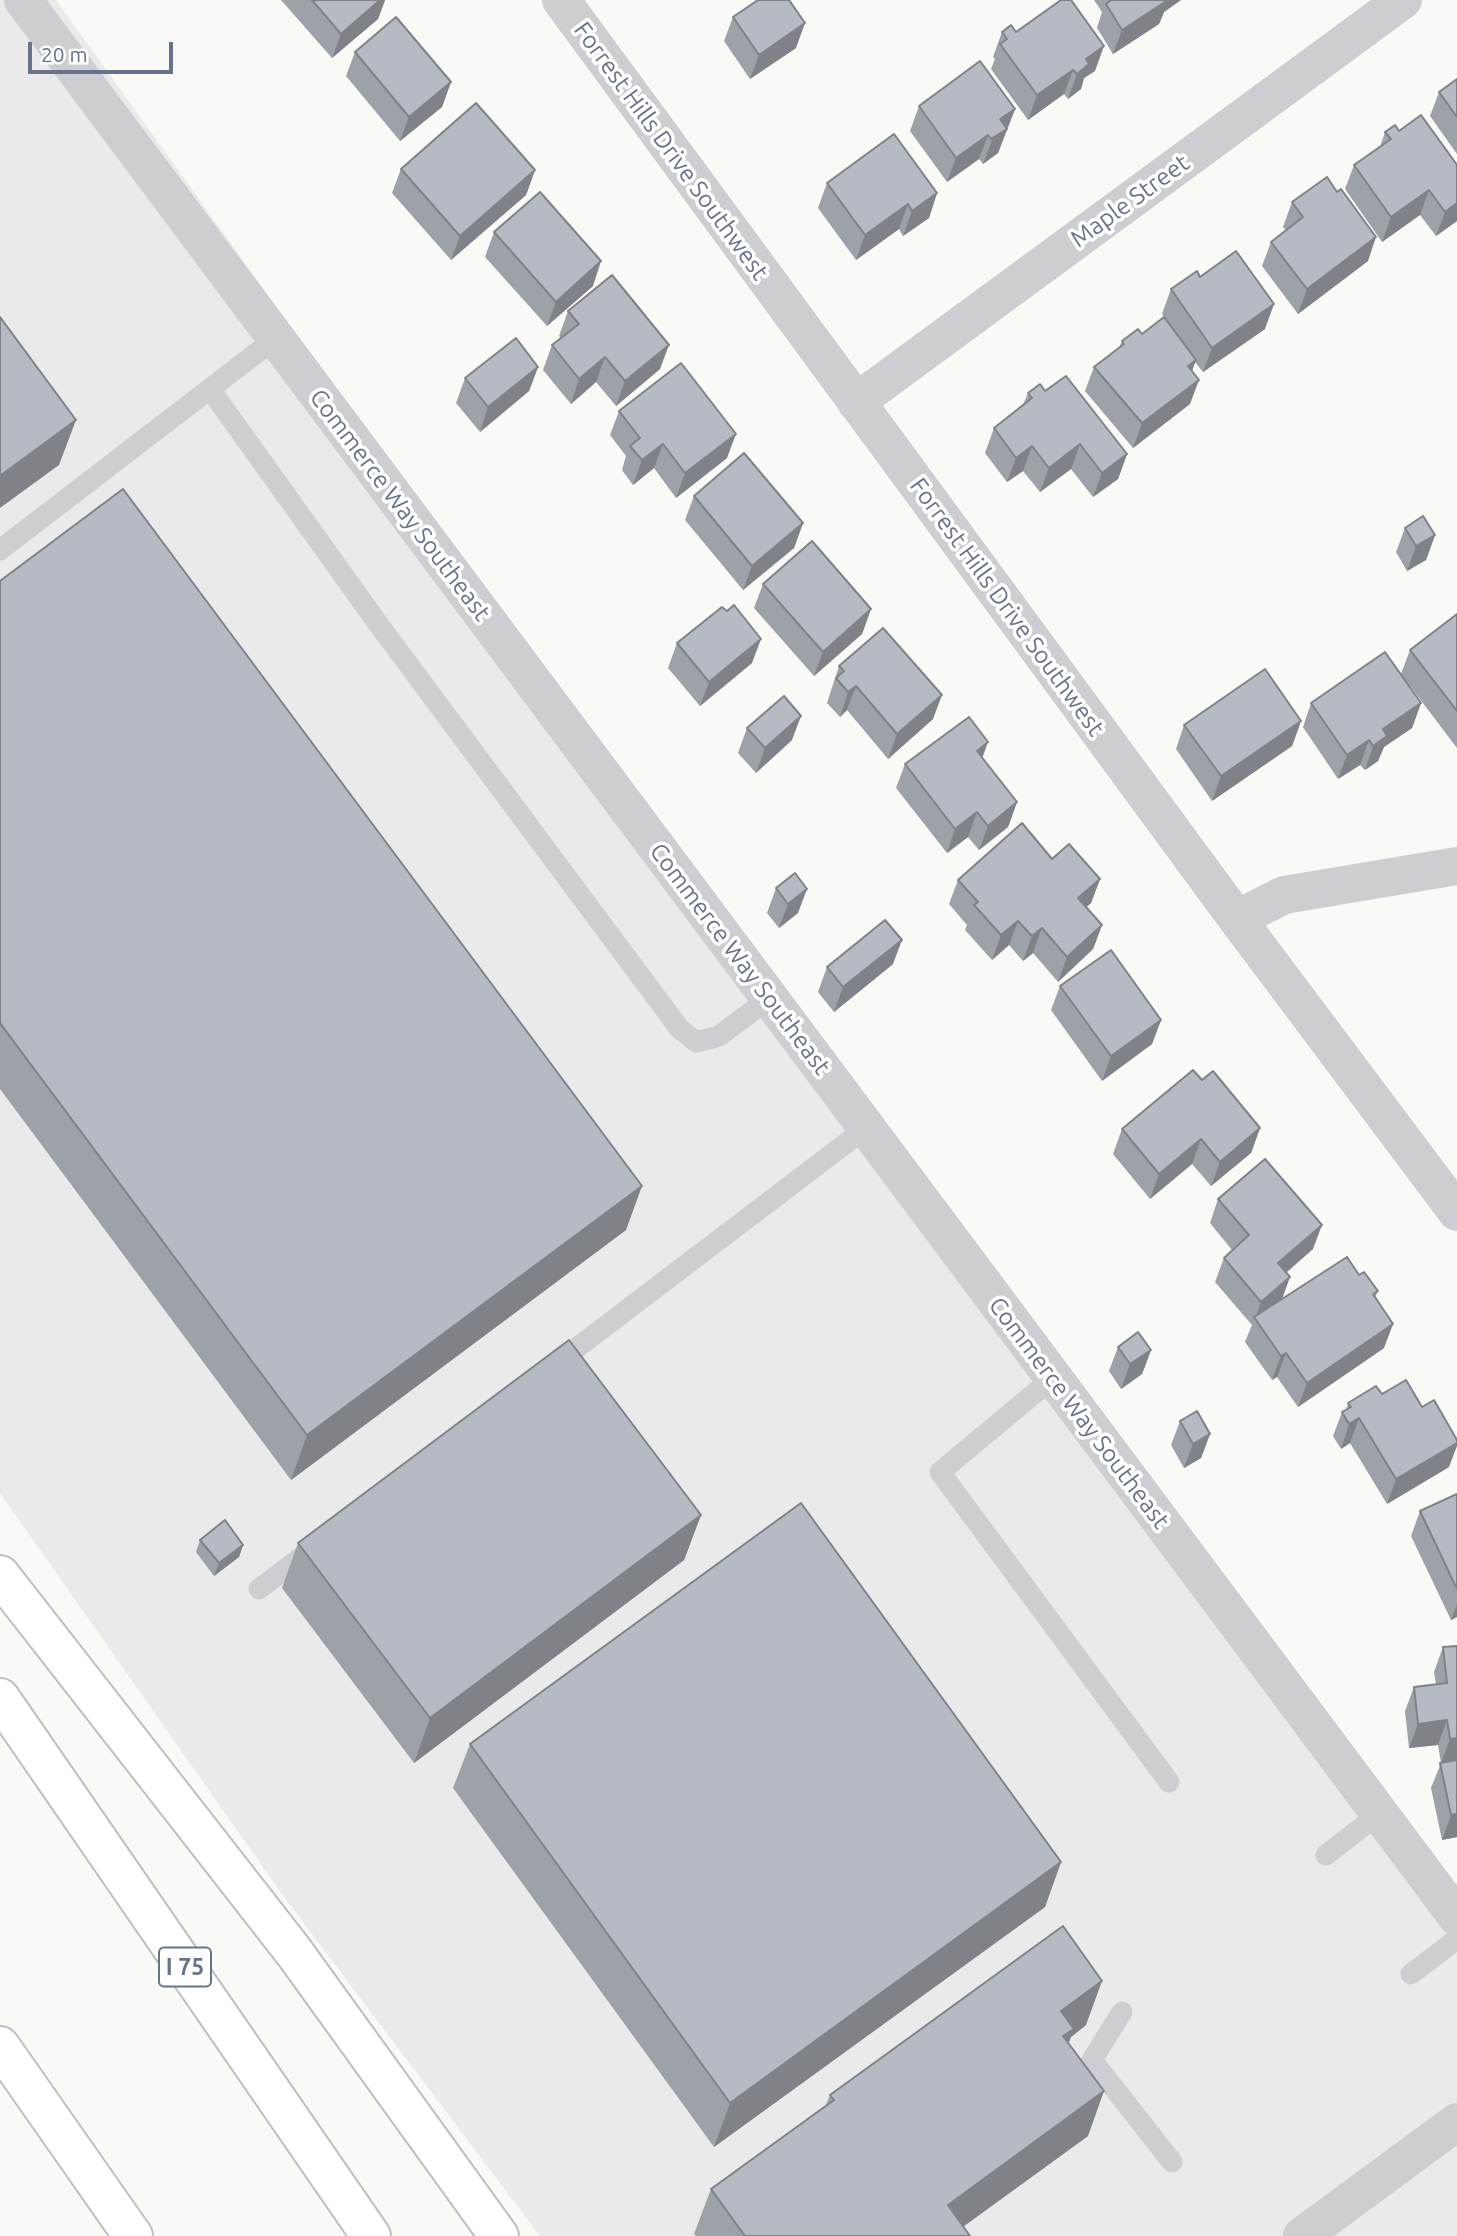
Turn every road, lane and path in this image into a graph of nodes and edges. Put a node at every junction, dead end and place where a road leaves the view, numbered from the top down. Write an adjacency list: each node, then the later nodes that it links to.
1 (23, 0): 4 (street, Commerce Way Southeast)
2 (561, 0): 6 (street, Forrest Hills Drive Southwest)
3 (1403, 0): 6 (street, Maple Street)
4 (276, 338): 5 (lane); 10 (street, Commerce Way Southeast)
5 (210, 389): 7 (lane); 10 (lane)
6 (856, 402): 9 (street, Forrest Hills Drive Southwest)
7 (0, 550)
8 (1457, 866): 9 (street)
9 (1237, 919): 12 (street, Forrest Hills Drive Southwest)
10 (770, 999): 11 (street, Commerce Way Southeast)
11 (866, 1128): 13 (street, Commerce Way Southeast); 14 (lane)
12 (1457, 1212)
13 (1053, 1378): 19 (lane); 20 (street, Commerce Way Southeast)
14 (536, 1379)
15 (326, 1539): 17 (lane)
16 (0, 1575): 31 (highway)
17 (259, 1589)
18 (0, 1698): 30 (highway, I 75)
19 (1169, 1782)
20 (1379, 1814): 21 (lane); 22 (street, Commerce Way Southeast)
21 (1326, 1855)
22 (1457, 1917)
23 (1457, 1939): 24 (lane)
24 (1411, 1974)
25 (1122, 2012): 28 (lane)
26 (0, 2046): 29 (highway)
27 (1457, 2122): 32 (street)
28 (1172, 2162)
29 (133, 2236)
30 (371, 2236)
31 (499, 2236)
32 (1302, 2236)

